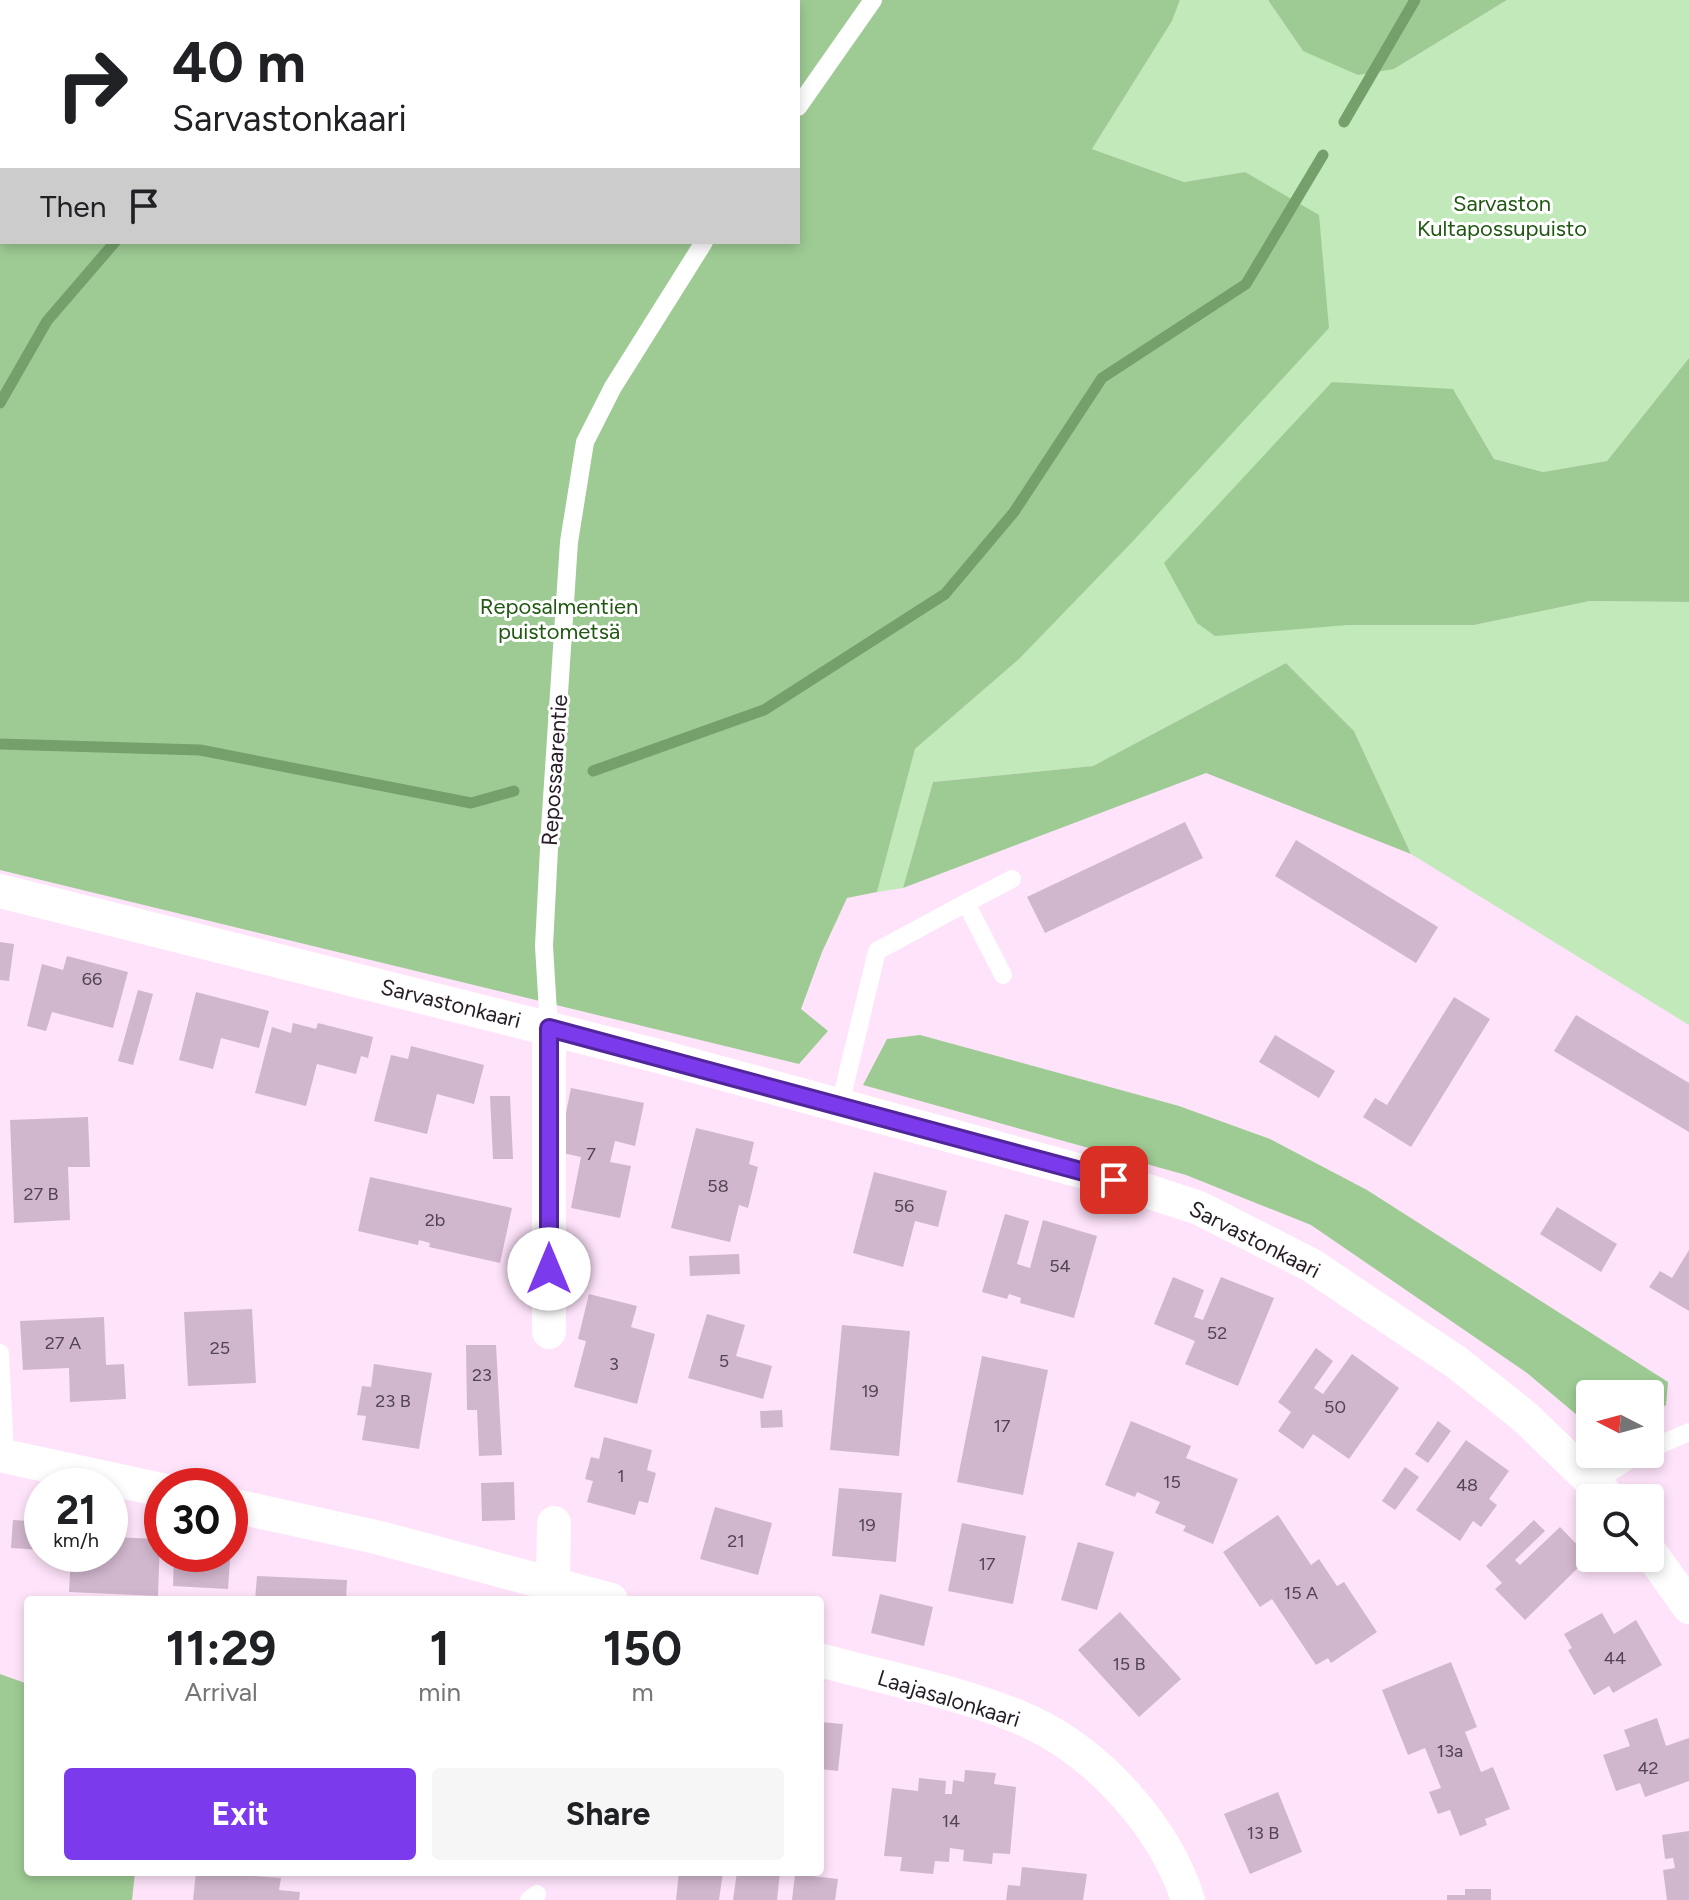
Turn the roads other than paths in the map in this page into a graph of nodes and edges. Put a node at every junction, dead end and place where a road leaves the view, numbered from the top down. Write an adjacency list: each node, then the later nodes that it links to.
1 (873, 0): 2 (lane)
2 (800, 104)
3 (703, 244): 8 (lane, Repossaarentie)
4 (1012, 879): 6 (lane)
5 (0, 891): 8 (street, Sarvastonkaari)
6 (966, 903): 7 (lane); 9 (lane)
7 (1003, 975)
8 (549, 1028): 9 (street, Sarvastonkaari); 10 (street, Repossaarentie)
9 (840, 1105): 16 (street, Sarvastonkaari)
10 (549, 1332)
11 (0, 1353): 14 (lane)
12 (1689, 1432): 13 (lane)
13 (1664, 1443)
14 (2, 1456): 18 (street)
15 (1625, 1468): 17 (lane)
16 (1596, 1484)
17 (1608, 1484)
18 (144, 1486)
19 (248, 1509): 22 (street)
20 (554, 1523): 22 (street)
21 (1664, 1572): 24 (street)
22 (553, 1583): 23 (street)
23 (597, 1596)
24 (1689, 1607)
25 (824, 1661): 26 (street, Laajasalonkaari)
26 (1188, 1900)

